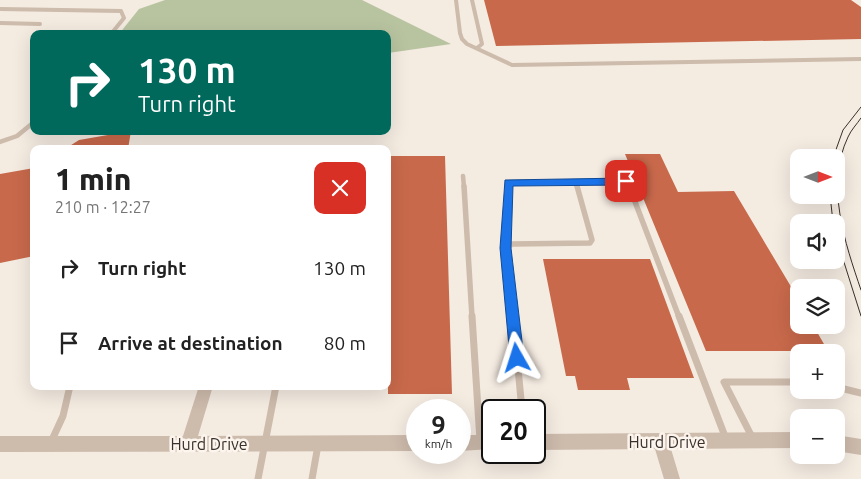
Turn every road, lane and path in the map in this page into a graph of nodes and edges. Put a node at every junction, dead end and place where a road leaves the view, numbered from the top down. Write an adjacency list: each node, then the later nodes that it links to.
1 (456, 0): 7 (lane)
2 (472, 0): 7 (lane)
3 (0, 9): 6 (lane)
4 (0, 23): 5 (lane)
5 (40, 24)
6 (114, 30)
7 (477, 48): 8 (lane)
8 (861, 59)
9 (30, 125): 10 (lane)
10 (0, 142)
11 (463, 176): 20 (lane)
12 (576, 182): 13 (lane); 13 (lane); 23 (lane)
13 (506, 248): 21 (lane)
14 (790, 382): 24 (lane)
15 (845, 389): 19 (lane)
16 (69, 390): 31 (lane)
17 (205, 390): 32 (street)
18 (275, 390): 27 (lane)
19 (861, 393)
20 (482, 399)
21 (521, 399)
22 (790, 440): 24 (street, Hurd Drive)
23 (727, 441): 24 (street, Hurd Drive); 26 (street, Hurd Drive)
24 (754, 441)
25 (546, 442): 26 (street, Hurd Drive)
26 (661, 442): 37 (street)
27 (265, 443): 28 (street, Hurd Drive); 32 (street, Hurd Drive); 35 (lane)
28 (318, 443): 29 (street, Hurd Drive); 36 (lane)
29 (406, 443)
30 (0, 444): 31 (street, Hurd Drive)
31 (50, 444): 32 (street, Hurd Drive)
32 (188, 444)
33 (845, 445): 34 (street)
34 (861, 447)
35 (258, 479)
36 (312, 479)
37 (672, 479)

